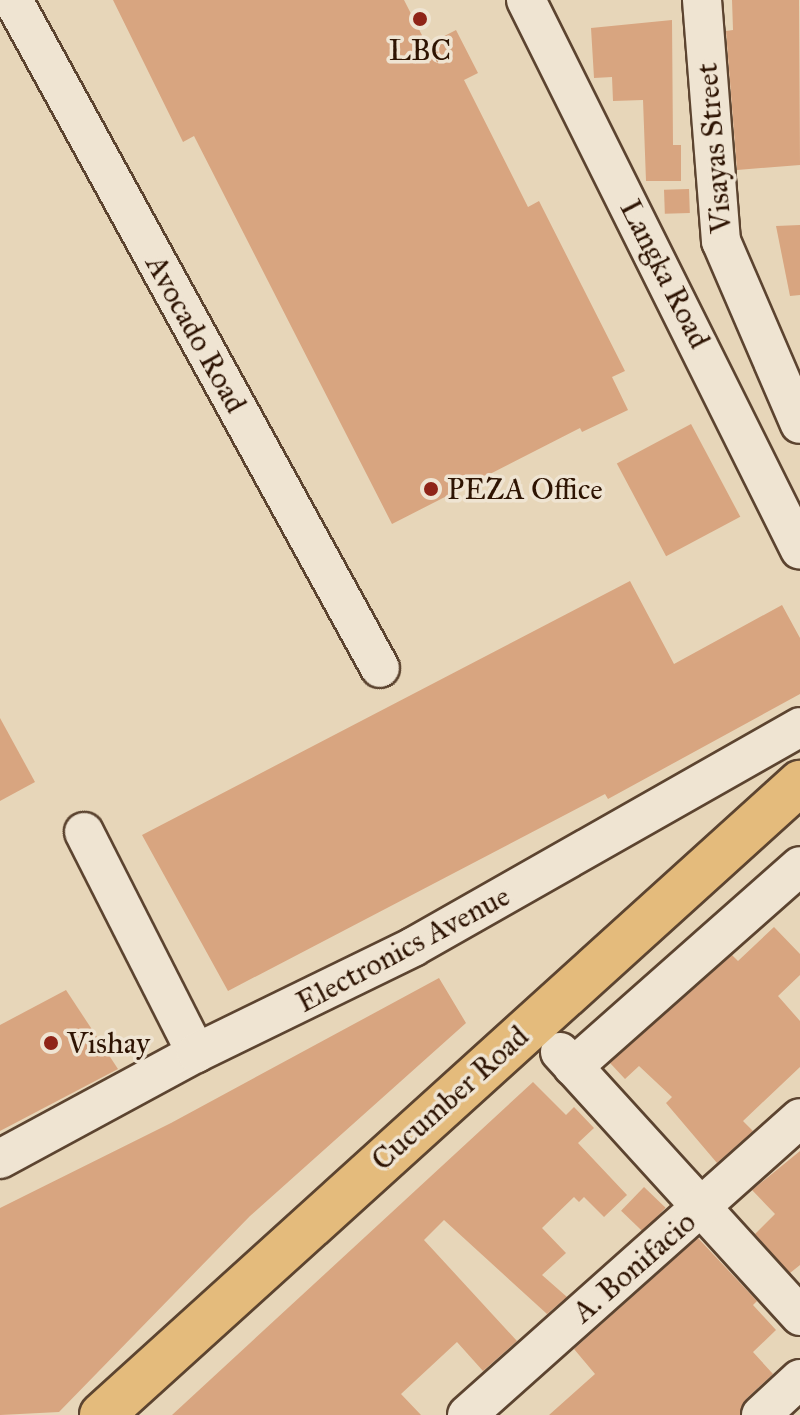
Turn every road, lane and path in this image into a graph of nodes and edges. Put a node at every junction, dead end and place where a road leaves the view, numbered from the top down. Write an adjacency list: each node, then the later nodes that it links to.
1 (13, 0): 6 (street, Avocado Road)
2 (526, 0): 5 (street, Langka Road)
3 (702, 0): 4 (street, Visayas Street)
4 (800, 424)
5 (800, 550)
6 (380, 668)
7 (800, 727): 11 (street, Electronics Avenue)
8 (800, 783): 17 (main road, Cucumber Road)
9 (84, 832): 11 (street)
10 (800, 866): 14 (street)
11 (196, 1053): 13 (street, Electronics Avenue)
12 (800, 1118): 14 (street, A. Bonifacio)
13 (0, 1159)
14 (702, 1207): 15 (street); 18 (street, A. Bonifacio)
15 (800, 1316)
16 (800, 1379): 19 (street)
17 (102, 1415)
18 (467, 1415)
19 (761, 1415)

